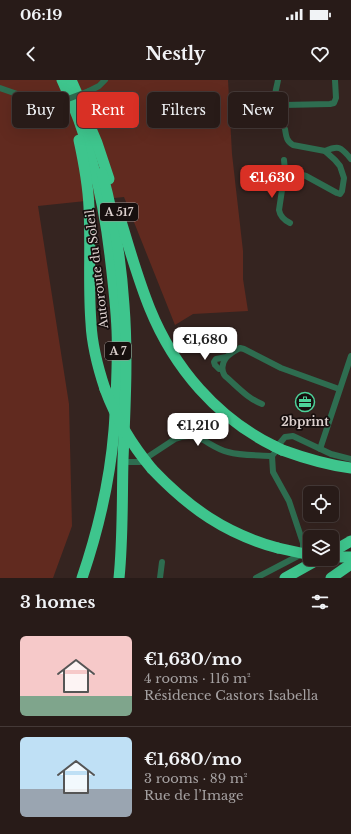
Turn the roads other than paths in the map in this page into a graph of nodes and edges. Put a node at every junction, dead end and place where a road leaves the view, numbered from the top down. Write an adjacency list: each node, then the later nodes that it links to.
1 (56, 80): 29 (highway, A 517, bridge)
2 (62, 80): 35 (highway, Autoroute du Soleil / A 7)
3 (72, 80): 8 (highway, Autoroute du Soleil / A 7)
4 (105, 80): 7 (street, bridge)
5 (278, 80): 6 (street)
6 (335, 80)
7 (0, 88)
8 (77, 92)
9 (89, 128): 36 (highway, Autoroute du Soleil / A 7)
10 (91, 128): 23 (highway, A 517)
11 (285, 129): 12 (street)
12 (325, 151): 13 (street); 15 (street)
13 (351, 159)
14 (284, 160): 15 (street)
15 (285, 170): 16 (street)
16 (290, 223)
17 (351, 356): 20 (street)
18 (226, 357): 19 (street); 19 (street); 20 (street)
19 (222, 369): 21 (street)
20 (339, 389): 22 (street)
21 (262, 404)
22 (320, 448): 23 (street); 24 (street)
23 (277, 449): 25 (street); 26 (highway, A 517); 38 (street)
24 (351, 458)
25 (129, 462)
26 (351, 468)
27 (351, 541): 28 (highway)
28 (339, 548)
29 (303, 553)
30 (339, 557): 31 (highway)
31 (351, 557)
32 (162, 562): 37 (street)
33 (351, 564): 40 (highway)
34 (307, 566): 39 (highway)
35 (82, 578)
36 (118, 578)
37 (160, 578)
38 (256, 578)
39 (285, 578)
40 (331, 578)

